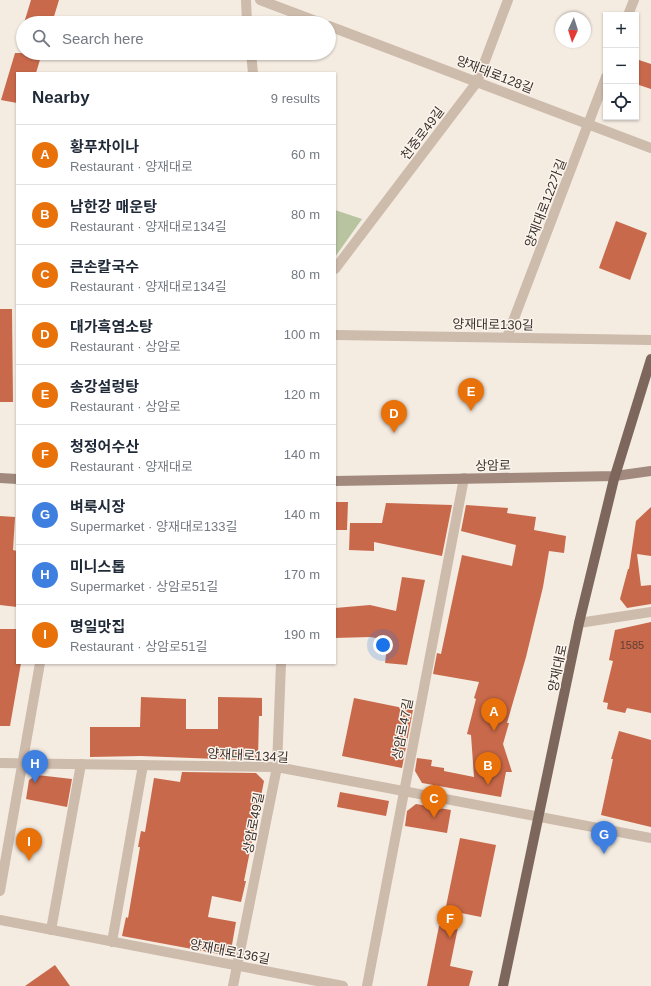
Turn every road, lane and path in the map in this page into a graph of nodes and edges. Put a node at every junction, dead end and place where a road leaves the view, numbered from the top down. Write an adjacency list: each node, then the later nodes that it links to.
1 (246, 0): 6 (street)
2 (260, 0): 7 (street)
3 (508, 0): 11 (street, 천중로49길)
4 (634, 0): 5 (street)
5 (629, 12)
6 (247, 16)
7 (302, 16)
8 (336, 29): 11 (street, 양재대로128길)
9 (252, 60): 10 (street)
10 (253, 72)
11 (477, 82): 13 (street, 양재대로128길); 15 (street, 천중로49길)
12 (603, 84): 13 (street, 양재대로122가길)
13 (589, 124): 14 (street, 양재대로128길); 17 (street, 양재대로122가길)
14 (651, 148)
15 (336, 268)
16 (336, 334): 17 (street, 양재대로130길)
17 (507, 337): 18 (street, 양재대로130길)
18 (651, 340)
19 (651, 359): 21 (main road, 양재대로)
20 (651, 471): 21 (street, 상암로)
21 (615, 476): 23 (street, 상암로); 27 (main road, 양재대로)
22 (0, 478): 24 (street)
23 (464, 478): 25 (street, 상암로); 35 (street, 상암로47길)
24 (16, 479)
25 (336, 482)
26 (651, 612): 27 (street)
27 (579, 623): 36 (main road, 양재대로)
28 (40, 664): 31 (street)
29 (281, 664): 34 (street, 상암로49길)
30 (0, 763): 31 (street, 양재대로134길)
31 (24, 763): 32 (street, 양재대로134길); 38 (street)
32 (81, 764): 33 (street, 양재대로134길); 40 (street)
33 (143, 765): 34 (street, 양재대로134길); 41 (street)
34 (277, 767): 35 (street, 양재대로134길); 42 (street, 상암로49길)
35 (404, 792): 36 (street, 양재대로134길); 46 (street, 상암로47길)
36 (539, 818): 37 (street, 양재대로134길); 47 (main road, 양재대로)
37 (651, 838)
38 (0, 891)
39 (0, 920): 40 (street, 양재대로136길)
40 (51, 930): 41 (street, 양재대로136길)
41 (112, 942): 42 (street, 양재대로136길)
42 (237, 966): 43 (street, 양재대로136길); 44 (street, 상암로49길)
43 (305, 982): 45 (street, 양재대로136길)
44 (233, 986)
45 (343, 986)
46 (367, 986)
47 (504, 986)

